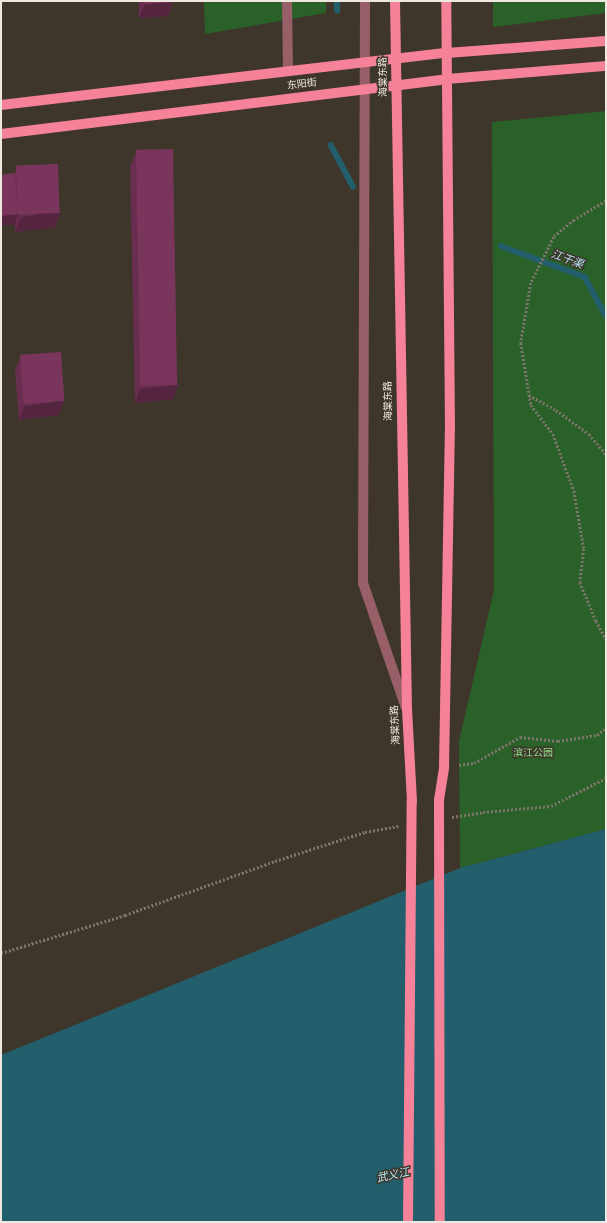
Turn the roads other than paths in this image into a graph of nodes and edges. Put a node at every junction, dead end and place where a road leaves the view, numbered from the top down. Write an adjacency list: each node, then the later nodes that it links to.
1 (286, 1): 10 (lane)
2 (365, 1): 8 (lane)
3 (395, 1): 7 (main road, 海棠东路)
4 (446, 1): 6 (main road)
5 (606, 41): 6 (main road, 东阳街)
6 (447, 53): 7 (main road, 东阳街); 11 (main road)
7 (395, 60): 8 (main road, 东阳街); 12 (main road, 海棠东路)
8 (365, 63): 10 (main road, 东阳街); 13 (lane)
9 (606, 66): 11 (main road, 东阳街)
10 (288, 70): 14 (main road, 东阳街)
11 (448, 79): 12 (main road, 东阳街); 18 (main road, bridge)
12 (396, 86): 13 (main road, 东阳街); 16 (main road, 海棠东路)
13 (365, 90): 15 (main road, 东阳街); 16 (lane)
14 (1, 105)
15 (1, 134)
16 (407, 709): 17 (main road, 海棠东路, bridge)
17 (408, 1222)
18 (440, 1222)

